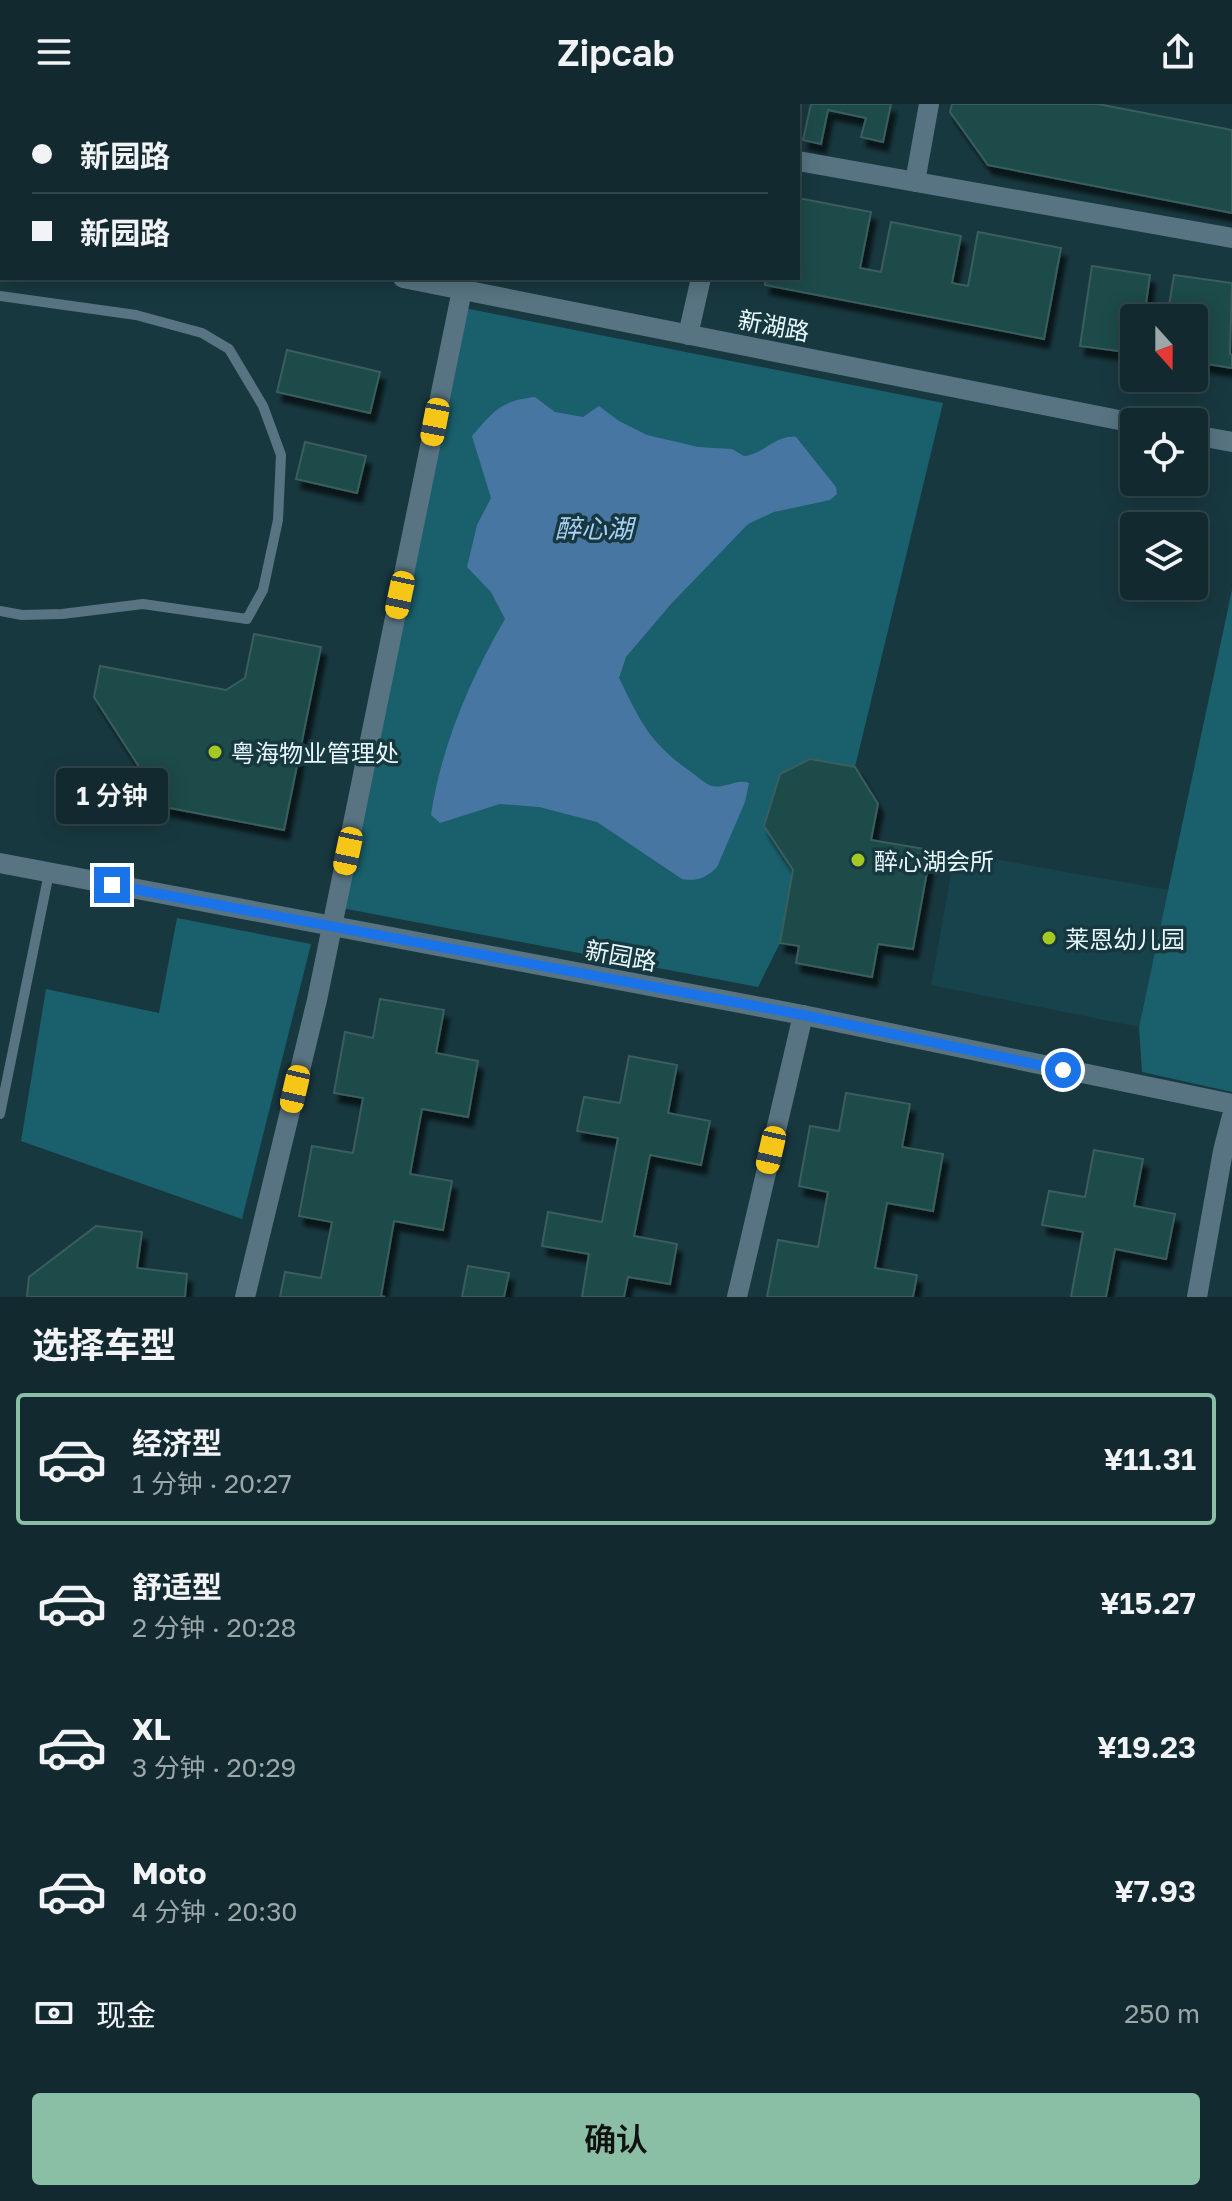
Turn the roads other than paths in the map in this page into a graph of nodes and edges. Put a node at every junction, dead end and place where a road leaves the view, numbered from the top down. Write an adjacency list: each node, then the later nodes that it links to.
1 (929, 104): 3 (street)
2 (800, 161): 3 (street)
3 (915, 182): 4 (street)
4 (1232, 238)
5 (413, 280): 7 (street, 新湖路)
6 (701, 280): 9 (street)
7 (462, 290): 9 (street, 新湖路); 16 (street)
8 (0, 296): 13 (lane)
9 (688, 335): 10 (street, 新湖路)
10 (1120, 420)
11 (1208, 438): 12 (street)
12 (1232, 442)
13 (0, 611)
14 (0, 863): 15 (street, 新园路)
15 (49, 873): 16 (street, 新园路); 18 (lane)
16 (331, 925): 17 (street, 新园路); 22 (street)
17 (803, 1015): 19 (street, 新园路); 23 (street)
18 (4, 1075): 20 (lane)
19 (1232, 1104)
20 (0, 1114)
21 (1232, 1116): 24 (street)
22 (245, 1297)
23 (737, 1297)
24 (1197, 1297)

